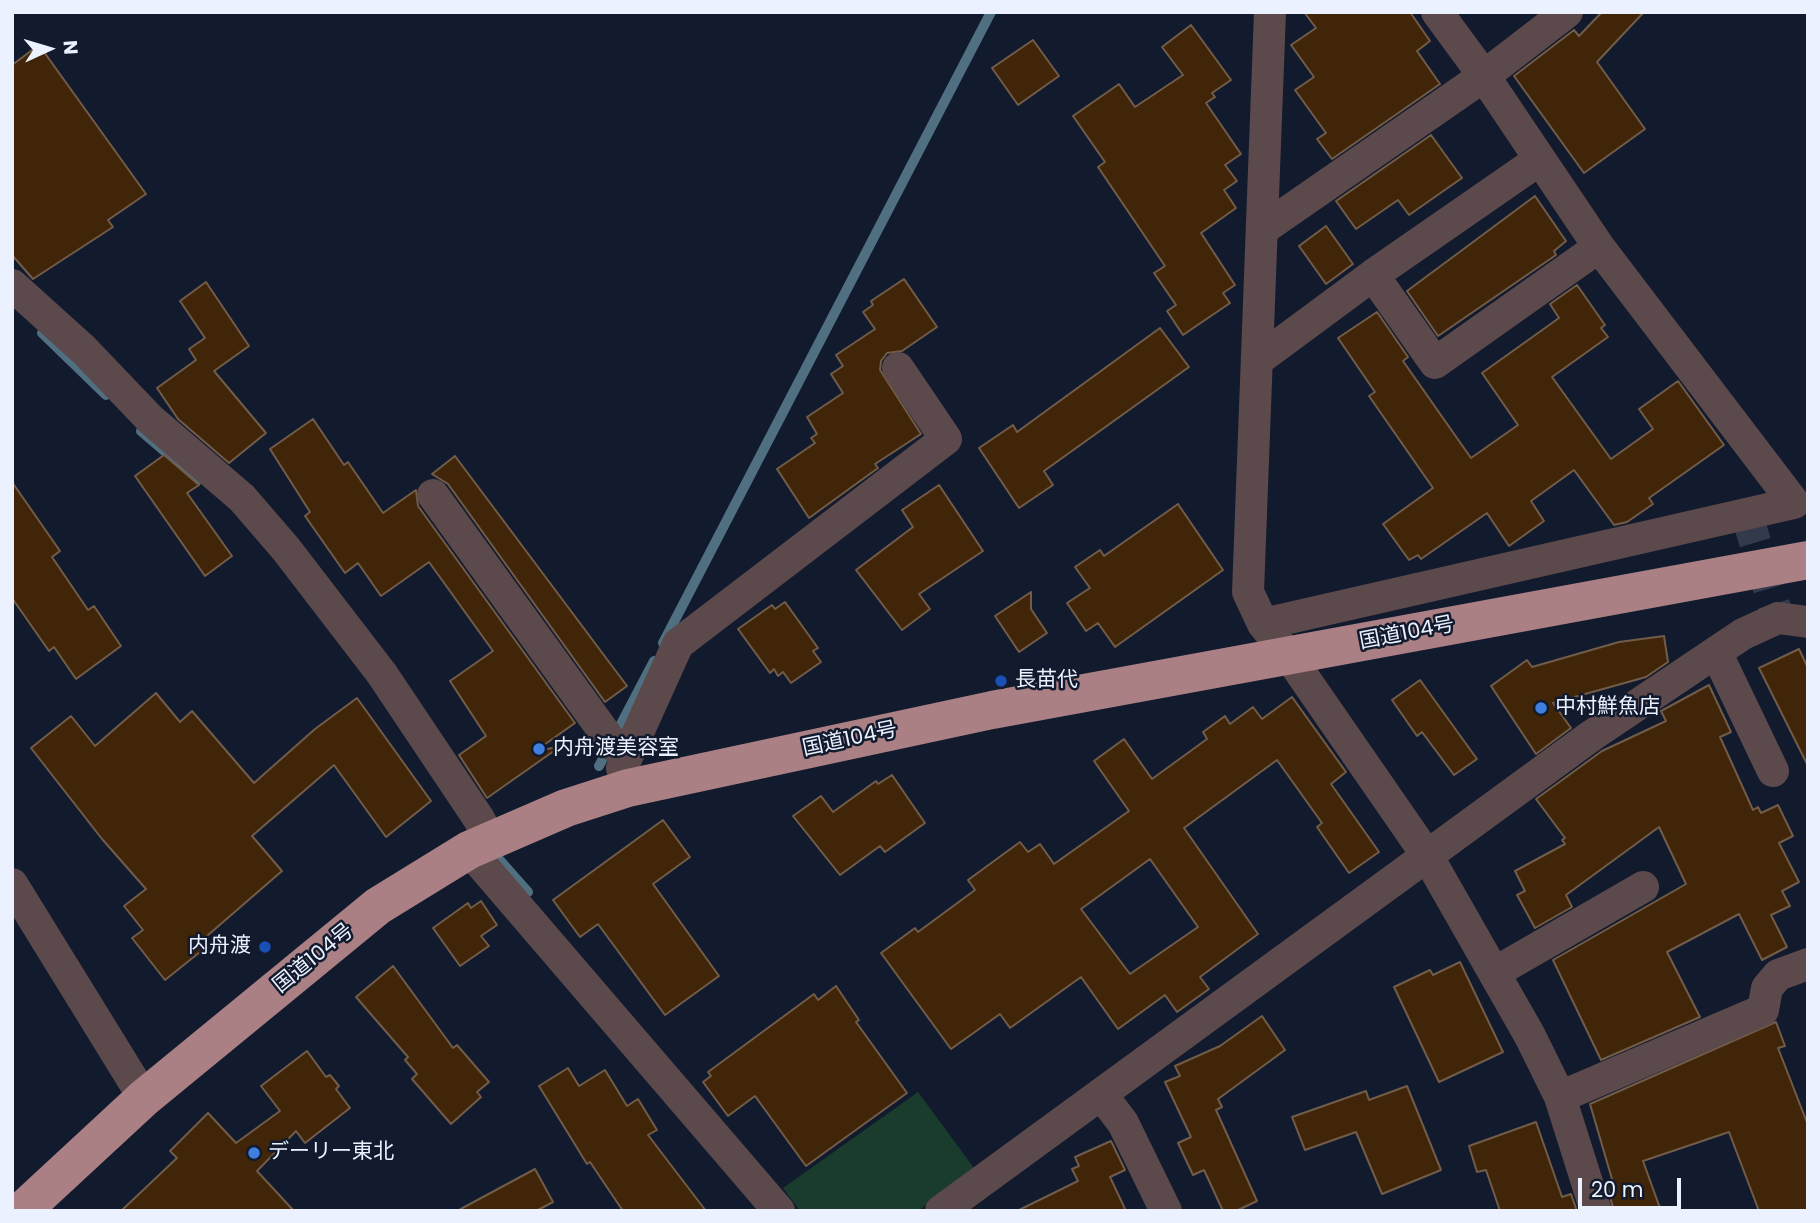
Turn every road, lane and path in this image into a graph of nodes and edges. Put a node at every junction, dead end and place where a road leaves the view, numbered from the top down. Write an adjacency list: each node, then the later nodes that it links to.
1 (1270, 12): 6 (street)
2 (1437, 12): 4 (street)
3 (1567, 12): 4 (street)
4 (1484, 76): 5 (street); 6 (street)
5 (1539, 160): 7 (street); 8 (street)
6 (1263, 229): 10 (street)
7 (1599, 247): 8 (street); 13 (street)
8 (1373, 275): 10 (street)
9 (12, 285): 21 (street)
10 (1258, 360): 16 (street)
11 (898, 368): 19 (street)
12 (433, 495): 19 (street)
13 (1801, 502): 16 (street)
14 (1808, 560): 18 (highway, 国道104号)
15 (1808, 622): 17 (street)
16 (1263, 624): 18 (street)
17 (1716, 652): 20 (street); 22 (street)
18 (1289, 656): 19 (highway, 国道104号); 22 (street)
19 (628, 771): 21 (highway, 国道104号)
20 (1773, 771)
21 (479, 845): 29 (highway, 国道104号); 32 (street)
22 (1428, 857): 26 (street); 27 (street)
23 (12, 884): 29 (street)
24 (1643, 887): 26 (street)
25 (1808, 964): 28 (street)
26 (1494, 972): 28 (street)
27 (1101, 1094): 30 (street); 33 (street)
28 (1560, 1097): 34 (street)
29 (144, 1098): 31 (highway, 国道104号)
30 (958, 1205)
31 (22, 1211)
32 (779, 1211)
33 (1166, 1211)
34 (1596, 1211)

